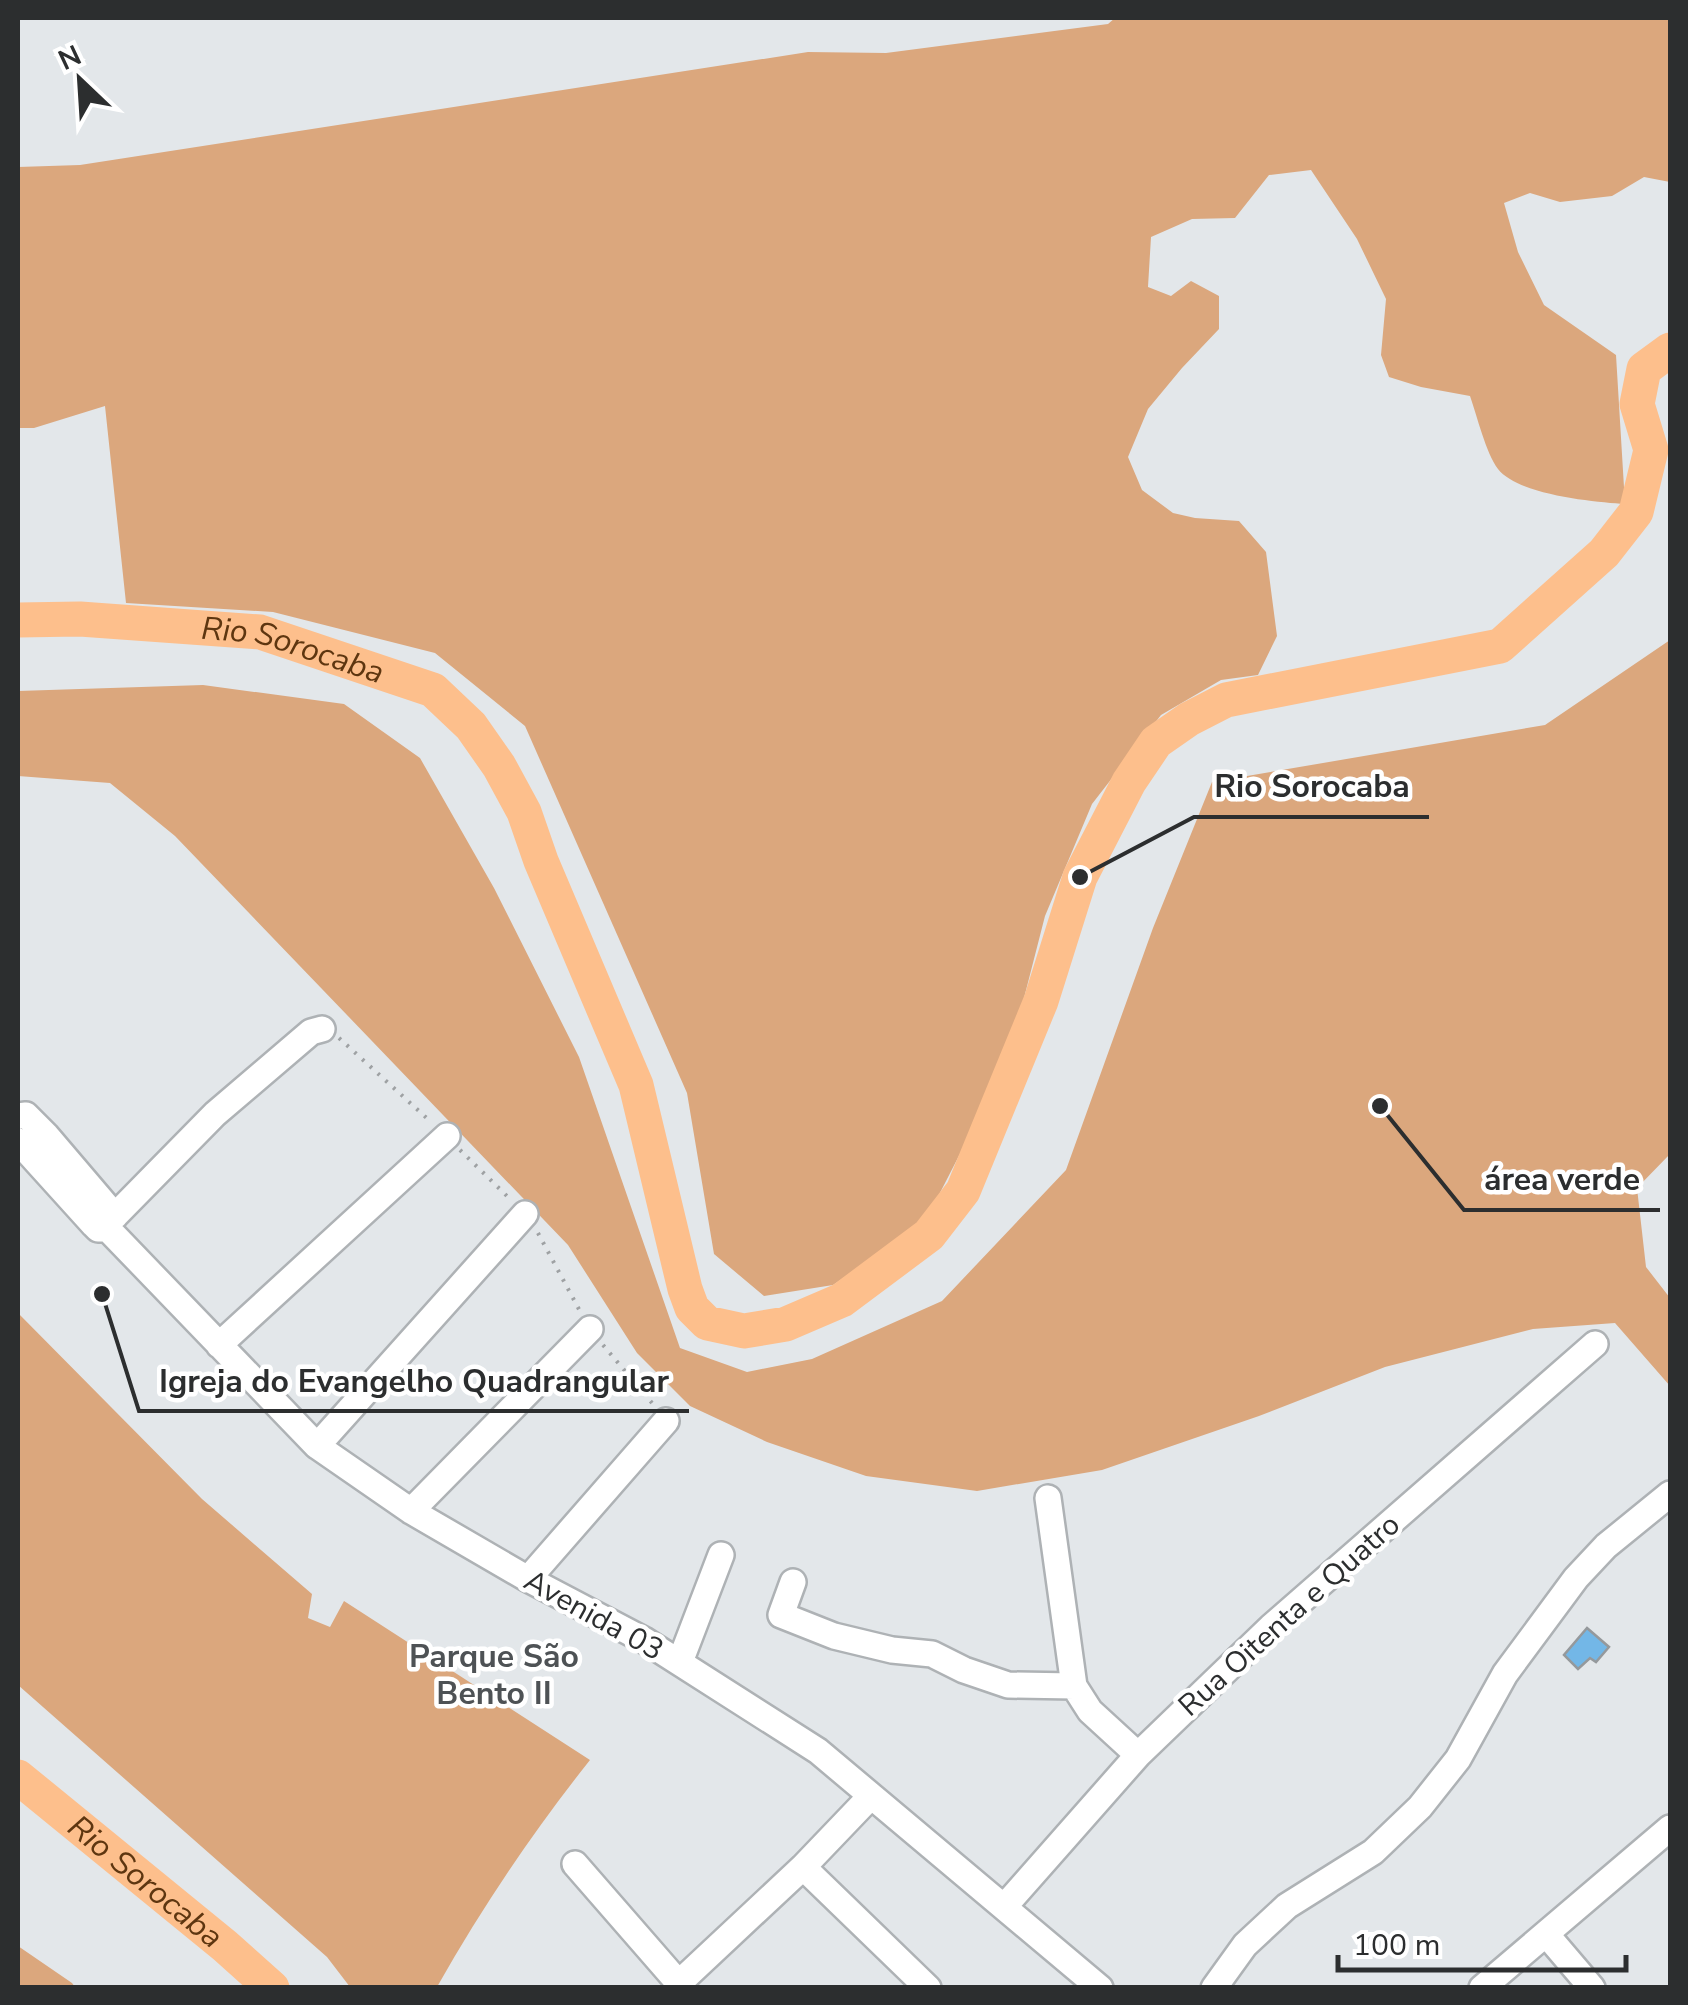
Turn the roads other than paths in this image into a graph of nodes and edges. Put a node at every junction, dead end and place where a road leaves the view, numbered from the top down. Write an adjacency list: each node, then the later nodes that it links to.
1 (322, 1028): 6 (street)
2 (18, 1116): 6 (street)
3 (447, 1136): 9 (street)
4 (18, 1141): 6 (street)
5 (525, 1214): 11 (street)
6 (110, 1221): 9 (street, Avenida 03)
7 (590, 1329): 14 (street)
8 (1595, 1344): 20 (street, Rua Oitenta e Quatro)
9 (218, 1345): 11 (street, Avenida 03)
10 (666, 1420): 16 (street)
11 (317, 1446): 14 (street, Avenida 03)
12 (1048, 1498): 19 (street)
13 (1667, 1504): 30 (street)
14 (411, 1512): 16 (street, Avenida 03)
15 (722, 1555): 18 (street)
16 (528, 1579): 18 (street, Avenida 03)
17 (793, 1582): 19 (street)
18 (680, 1662): 21 (street, Avenida 03)
19 (1074, 1686): 20 (street)
20 (1138, 1756): 25 (street, Rua Oitenta e Quatro)
21 (870, 1796): 24 (street); 25 (street, Avenida 03)
22 (1670, 1828): 26 (street)
23 (575, 1864): 27 (street)
24 (804, 1867): 27 (street); 28 (street)
25 (1004, 1907): 29 (street, Avenida 03)
26 (1546, 1934): 31 (street); 32 (street)
27 (681, 1985)
28 (928, 1988)
29 (1100, 1988)
30 (1214, 1988)
31 (1482, 1988)
32 (1592, 1988)

